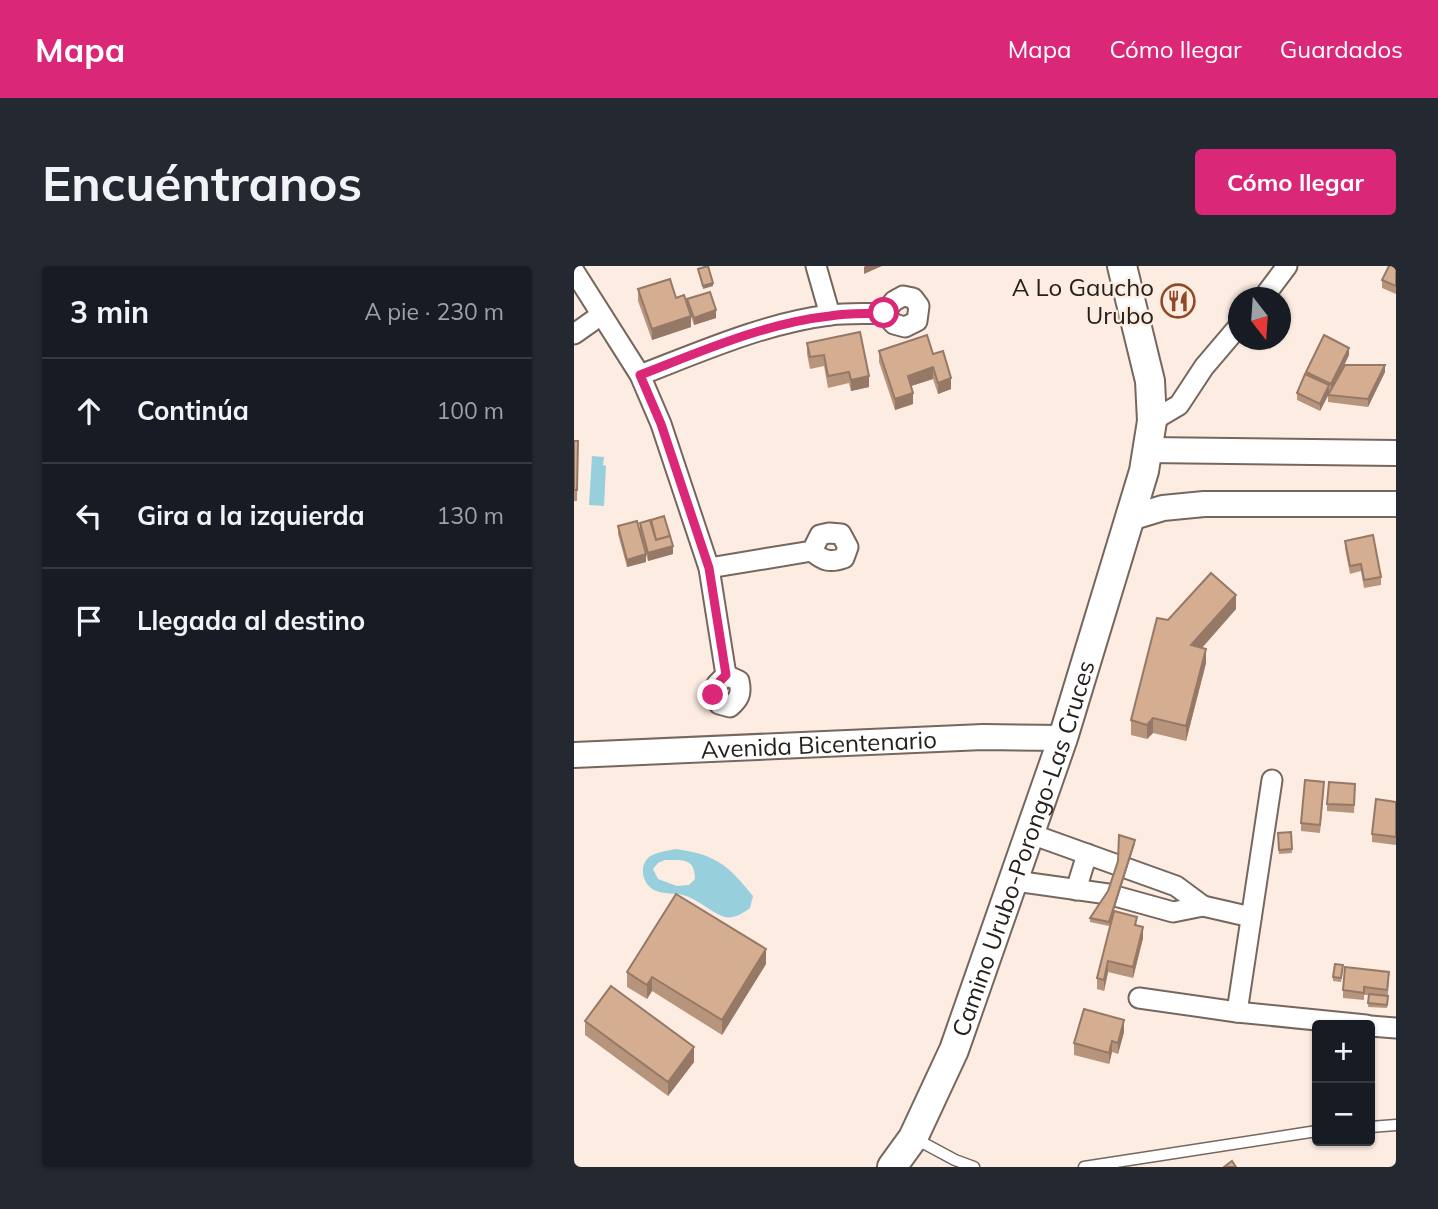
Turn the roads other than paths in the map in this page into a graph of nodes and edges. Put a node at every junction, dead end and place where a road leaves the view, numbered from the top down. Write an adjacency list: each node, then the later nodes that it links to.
1 (816, 266): 8 (street)
2 (1122, 266): 12 (main road, Camino Urubo-Porongo-Las Cruces)
3 (1287, 266): 5 (street)
4 (574, 271): 7 (street)
5 (1271, 287)
6 (884, 313): 8 (street)
7 (601, 315): 9 (street); 11 (street)
8 (830, 316): 11 (street)
9 (574, 334)
10 (1228, 339): 12 (street)
11 (640, 375): 18 (street)
12 (1152, 421): 13 (main road, Camino Urubo-Porongo-Las Cruces)
13 (1147, 450): 14 (street); 16 (main road, Camino Urubo-Porongo-Las Cruces)
14 (1396, 453)
15 (1396, 504): 16 (street)
16 (1130, 518): 20 (main road, Camino Urubo-Porongo-Las Cruces)
17 (812, 551): 18 (street)
18 (709, 568): 19 (street)
19 (726, 675)
20 (1063, 738): 21 (street, Avenida Bicentenario); 23 (main road, Camino Urubo-Porongo-Las Cruces)
21 (574, 755)
22 (1272, 780): 28 (street)
23 (1031, 834): 24 (street); 25 (main road, Camino Urubo-Porongo-Las Cruces)
24 (1087, 854): 26 (street); 27 (street)
25 (1015, 881): 26 (street); 37 (main road, Camino Urubo-Porongo-Las Cruces)
26 (1076, 890): 27 (street)
27 (1203, 906): 28 (street)
28 (1251, 917): 30 (street)
29 (1139, 998): 30 (street)
30 (1237, 1012): 31 (street)
31 (1312, 1020)
32 (1375, 1026): 33 (street)
33 (1396, 1028)
34 (1396, 1125): 35 (lane)
35 (1375, 1127)
36 (1312, 1133): 40 (lane)
37 (913, 1138): 38 (main road, Camino Urubo-Porongo-Las Cruces); 39 (lane)
38 (892, 1167)
39 (975, 1167)
40 (1084, 1167)

